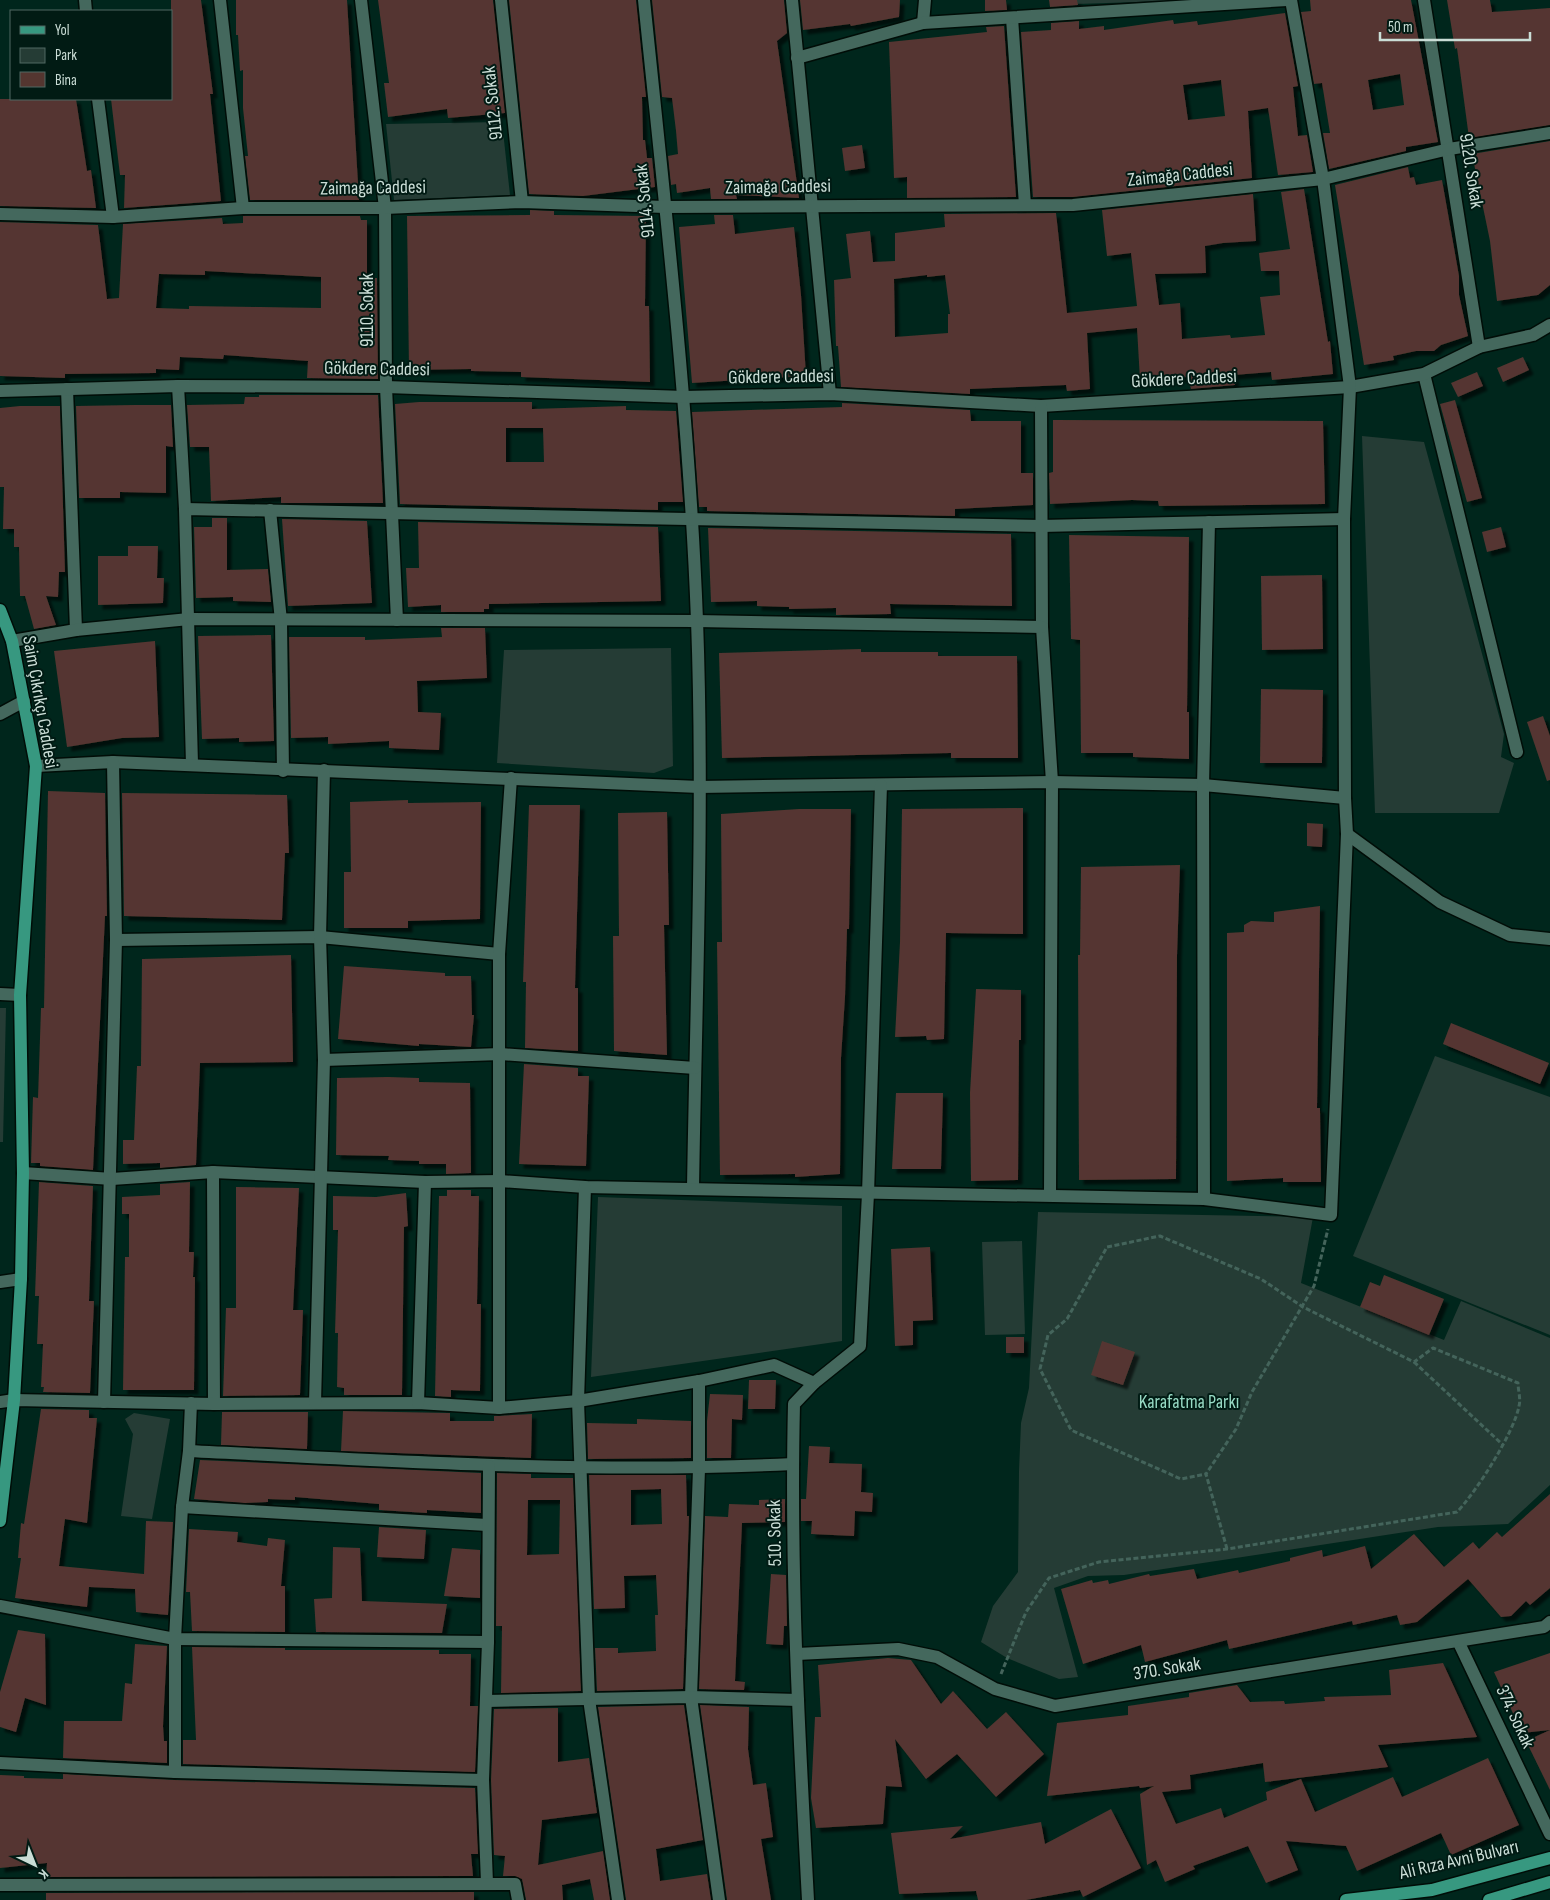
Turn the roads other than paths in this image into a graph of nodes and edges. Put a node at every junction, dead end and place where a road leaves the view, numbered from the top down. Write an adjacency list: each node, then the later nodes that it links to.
1 (220, 0): 20 (street)
2 (361, 0): 21 (street, 9110. Sokak)
3 (502, 0): 17 (street, 9112. Sokak)
4 (644, 0): 22 (street, 9114. Sokak)
5 (792, 0): 12 (street)
6 (925, 0): 11 (street)
7 (1287, 0): 10 (street)
8 (1291, 0): 16 (street)
9 (1424, 0): 15 (street, 9120. Sokak)
10 (1012, 18): 11 (street); 19 (street)
11 (923, 23): 12 (street)
12 (797, 58): 18 (street)
13 (98, 100): 24 (street)
14 (1550, 133): 15 (street, Zaimağa Caddesi)
15 (1449, 149): 16 (street, Zaimağa Caddesi); 26 (street, 9120. Sokak)
16 (1323, 179): 19 (street, Zaimağa Caddesi); 30 (street)
17 (522, 202): 21 (street, Zaimağa Caddesi); 22 (street, Zaimağa Caddesi)
18 (812, 205): 19 (street, Zaimağa Caddesi); 22 (street, Zaimağa Caddesi); 33 (street)
19 (1025, 205)
20 (243, 208): 21 (street, Zaimağa Caddesi); 24 (street, Zaimağa Caddesi)
21 (386, 208): 29 (street, 9110. Sokak)
22 (665, 208): 34 (street, 9114. Sokak)
23 (0, 214): 24 (street, Zaimağa Caddesi)
24 (113, 217)
25 (1550, 326): 26 (street, Gökdere Caddesi)
26 (1479, 347): 27 (street, Gökdere Caddesi)
27 (1424, 374): 30 (street, Gökdere Caddesi); 53 (street)
28 (178, 386): 29 (street, Gökdere Caddesi); 31 (street, Gökdere Caddesi); 36 (street)
29 (386, 387): 34 (street, Gökdere Caddesi); 38 (street, 9110. Sokak)
30 (1350, 387): 35 (street, Gökdere Caddesi); 40 (street)
31 (67, 389): 32 (street, Gökdere Caddesi); 49 (street)
32 (0, 391)
33 (830, 394): 34 (street, Gökdere Caddesi); 35 (street, Gökdere Caddesi)
34 (684, 397): 39 (street, 9114. Sokak)
35 (1041, 406): 42 (street)
36 (185, 509): 37 (street); 44 (street)
37 (270, 510): 38 (street); 46 (street)
38 (392, 512): 39 (street); 45 (street, 9110. Sokak)
39 (691, 518): 42 (street); 47 (street, 9114. Sokak)
40 (1344, 519): 41 (street); 64 (street)
41 (1209, 522): 42 (street); 62 (street)
42 (1041, 526): 48 (street)
43 (0, 610): 50 (main road, Saim Çıkrıkçı Caddesi)
44 (189, 619): 46 (street); 49 (street); 55 (street)
45 (397, 620): 46 (street); 47 (street)
46 (282, 621): 57 (street)
47 (697, 622): 48 (street); 63 (street, 9114. Sokak)
48 (1042, 627): 60 (street)
49 (76, 630): 50 (street)
50 (12, 641): 51 (main road, Saim Çıkrıkçı Caddesi)
51 (24, 701): 52 (street); 56 (main road, Saim Çıkrıkçı Caddesi)
52 (0, 714)
53 (1517, 752)
54 (113, 762): 55 (street); 56 (street); 68 (street)
55 (192, 764): 57 (street)
56 (36, 766): 71 (main road, Saim Çıkrıkçı Caddesi)
57 (283, 770): 58 (street)
58 (324, 770): 59 (street); 66 (street)
59 (511, 778): 63 (street); 69 (street)
60 (1052, 782): 61 (street); 62 (street); 84 (street)
61 (882, 785): 63 (street); 83 (street, 510. Sokak)
62 (1203, 785): 64 (street); 85 (street)
63 (699, 787): 74 (street, 9114. Sokak)
64 (1345, 798): 65 (street)
65 (1347, 834): 67 (street); 85 (street)
66 (320, 937): 68 (street); 69 (street); 73 (street)
67 (1550, 938)
68 (116, 940): 78 (street)
69 (499, 954): 72 (street)
70 (0, 994): 71 (street)
71 (20, 996): 76 (main road, Saim Çıkrıkçı Caddesi)
72 (501, 1054): 73 (street); 74 (street); 79 (street)
73 (324, 1060): 77 (street)
74 (695, 1068): 82 (street, 9114. Sokak)
75 (213, 1172): 77 (street); 78 (street); 96 (street)
76 (23, 1173): 78 (street); 86 (main road, Saim Çıkrıkçı Caddesi)
77 (319, 1178): 80 (street); 94 (street)
78 (112, 1179): 93 (street)
79 (500, 1181): 80 (street); 81 (street); 98 (street)
80 (425, 1182): 97 (street)
81 (585, 1187): 82 (street); 91 (street)
82 (692, 1188): 83 (street)
83 (868, 1194): 84 (street); 89 (street, 510. Sokak)
84 (1050, 1194): 85 (street)
85 (1204, 1199)
86 (21, 1279): 87 (street); 90 (main road, Saim Çıkrıkçı Caddesi)
87 (0, 1282)
88 (699, 1381): 89 (street); 91 (street); 103 (street)
89 (814, 1383): 100 (street, 510. Sokak)
90 (14, 1400): 92 (street); 93 (street); 105 (main road, Saim Çıkrıkçı Caddesi)
91 (578, 1401): 98 (street); 102 (street)
92 (0, 1402)
93 (104, 1402): 95 (street)
94 (316, 1402): 96 (street); 97 (street)
95 (191, 1403): 96 (street); 99 (street)
96 (214, 1404)
97 (418, 1404): 98 (street)
98 (499, 1408)
99 (189, 1451): 101 (street); 104 (street)
100 (792, 1464): 103 (street); 112 (street, 510. Sokak)
101 (489, 1466): 102 (street); 106 (street)
102 (580, 1467): 103 (street); 114 (street)
103 (699, 1469): 113 (street)
104 (182, 1508): 106 (street); 109 (street)
105 (0, 1521)
106 (487, 1525): 110 (street)
107 (0, 1606): 109 (street)
108 (1550, 1622): 111 (street, 370. Sokak)
109 (175, 1639): 110 (street); 118 (street)
110 (488, 1642): 116 (street)
111 (1459, 1643): 112 (street, 370. Sokak); 120 (street, 374. Sokak)
112 (797, 1654): 115 (street, 510. Sokak)
113 (691, 1696): 114 (street); 115 (street); 127 (street)
114 (588, 1699): 116 (street); 126 (street)
115 (798, 1700): 128 (street, 510. Sokak)
116 (486, 1701): 119 (street)
117 (0, 1763): 118 (street)
118 (176, 1772): 119 (street)
119 (482, 1780): 123 (street)
120 (1550, 1834)
121 (1550, 1858): 129 (main road, Ali Rıza Avni Bulvarı)
122 (1550, 1882): 130 (main road)
123 (487, 1883): 124 (street); 125 (street)
124 (0, 1885)
125 (518, 1900)
126 (618, 1900)
127 (719, 1900)
128 (808, 1900)
129 (1346, 1900)
130 (1489, 1900)

